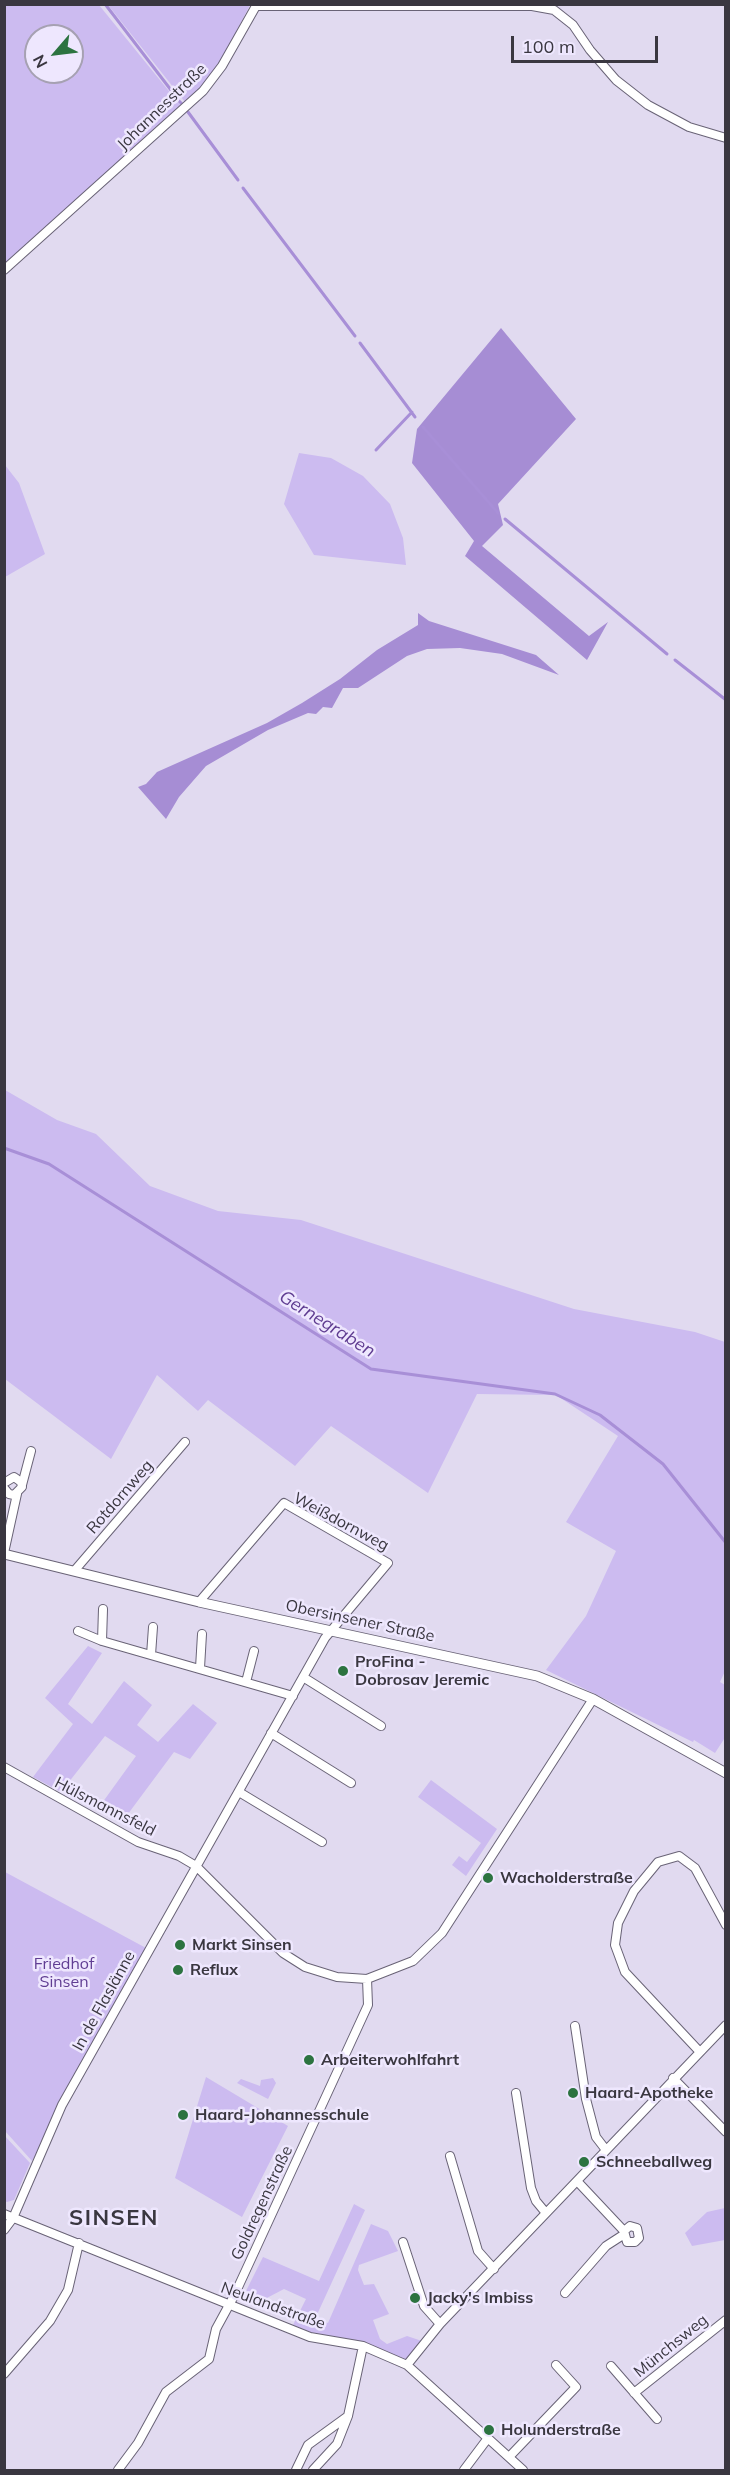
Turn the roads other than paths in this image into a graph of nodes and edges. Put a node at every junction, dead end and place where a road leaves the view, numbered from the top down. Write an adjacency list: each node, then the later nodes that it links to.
1 (726, 138): 2 (street, Johannesstraße)
2 (4, 270)
3 (185, 1442): 10 (street, Rotdornweg)
4 (31, 1451): 6 (street)
5 (4, 1483): 6 (street)
6 (22, 1485): 8 (street)
7 (5, 1490): 8 (street)
8 (17, 1494): 9 (street)
9 (4, 1553): 10 (street, Obersinsener Straße)
10 (75, 1570): 11 (street, Obersinsener Straße)
11 (199, 1602): 14 (street, Obersinsener Straße); 14 (street, Weißdornweg)
12 (103, 1609): 17 (street)
13 (153, 1627): 19 (street)
14 (330, 1630): 21 (street, In de Flaslänne); 24 (street, Obersinsener Straße)
15 (78, 1631): 17 (street)
16 (202, 1634): 20 (street)
17 (102, 1641): 19 (street)
18 (254, 1651): 22 (street)
19 (151, 1655): 20 (street)
20 (200, 1668): 22 (street)
21 (303, 1677): 23 (street, In de Flaslänne); 25 (street)
22 (246, 1682): 23 (street)
23 (293, 1696): 26 (street, In de Flaslänne)
24 (593, 1699): 28 (street, Obersinsener Straße); 34 (street)
25 (381, 1726)
26 (271, 1733): 29 (street); 30 (street, In de Flaslänne)
27 (4, 1767): 32 (street, Hülsmannsfeld)
28 (726, 1773)
29 (351, 1783)
30 (239, 1792): 31 (street); 32 (street, In de Flaslänne)
31 (322, 1842)
32 (196, 1866): 34 (street); 46 (street, In de Flaslänne)
33 (726, 1925): 37 (street)
34 (367, 1978): 52 (street, Goldregenstraße)
35 (726, 2025): 37 (street)
36 (575, 2026): 41 (street)
37 (699, 2051): 38 (street)
38 (673, 2078): 40 (street); 41 (street)
39 (516, 2093): 44 (street)
40 (726, 2132)
41 (606, 2150): 43 (street)
42 (450, 2156): 50 (street)
43 (577, 2181): 44 (street); 51 (street)
44 (546, 2213): 50 (street)
45 (4, 2214): 46 (street, Neulandstraße)
46 (13, 2218): 47 (street, In de Flaslänne); 49 (street, Neulandstraße)
47 (4, 2230)
48 (403, 2242): 54 (street)
49 (79, 2243): 52 (street, Neulandstraße); 59 (street)
50 (494, 2269): 54 (street)
51 (565, 2293)
52 (229, 2305): 55 (street, Neulandstraße); 65 (street, Goldregenstraße)
53 (726, 2320): 60 (street, Münchsweg)
54 (440, 2324): 56 (street)
55 (363, 2346): 56 (street, Neulandstraße); 61 (street)
56 (407, 2365): 63 (street, Neulandstraße)
57 (556, 2365): 64 (street)
58 (612, 2366): 60 (street, Münchsweg)
59 (4, 2374)
60 (634, 2392): 62 (street, Münchsweg)
61 (348, 2416): 66 (street); 67 (street)
62 (657, 2420)
63 (488, 2438): 64 (street, Neulandstraße); 68 (street)
64 (509, 2457): 69 (street, Neulandstraße)
65 (118, 2470)
66 (296, 2470)
67 (313, 2470)
68 (464, 2470)
69 (523, 2470)

